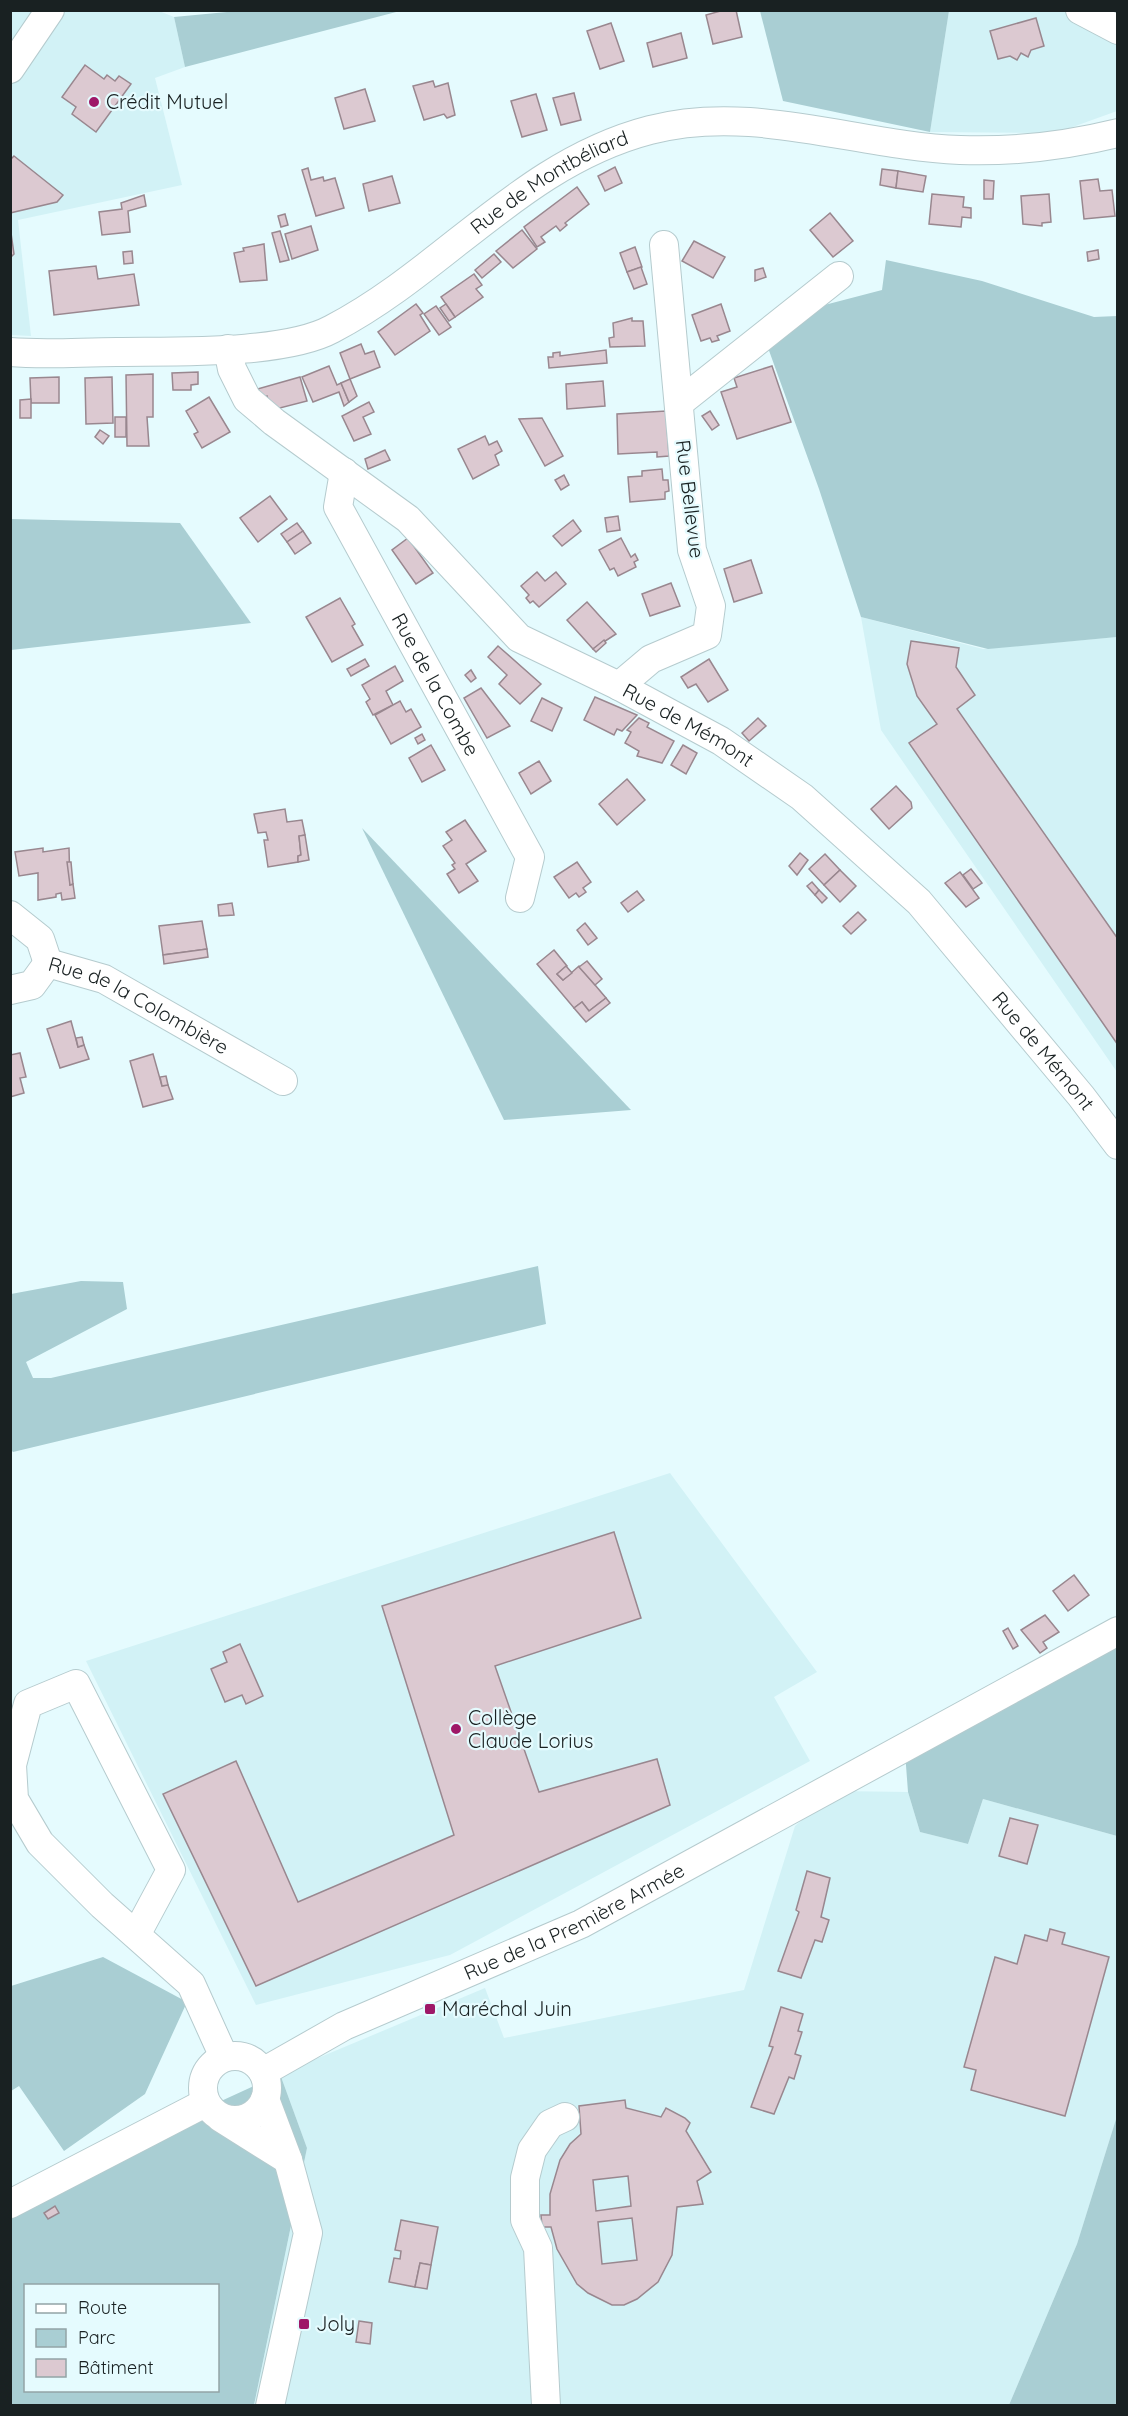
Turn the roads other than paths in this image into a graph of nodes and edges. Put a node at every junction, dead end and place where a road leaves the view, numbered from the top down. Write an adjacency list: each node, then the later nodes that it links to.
1 (50, 10): 4 (street)
2 (1080, 10): 3 (street)
3 (1118, 30)
4 (10, 69)
5 (1118, 133): 8 (street, Rue de Montbéliard)
6 (664, 245): 10 (street, Rue Bellevue)
7 (839, 276): 10 (street)
8 (228, 349): 9 (street, Rue de Montbéliard); 11 (street, Rue de Mémont)
9 (10, 352)
10 (679, 403): 12 (street, Rue Bellevue)
11 (344, 472): 12 (street, Rue de Mémont); 13 (street, Rue de la Combe)
12 (619, 686): 18 (street, Rue de Mémont)
13 (520, 898)
14 (10, 915): 15 (street, Rue de la Colombière)
15 (48, 963): 16 (street); 17 (street, Rue de la Colombière)
16 (10, 990)
17 (283, 1081)
18 (1118, 1145)
19 (1118, 1631): 22 (street, Rue de la Première Armée)
20 (136, 1935): 20 (street); 21 (street)
21 (224, 2057): 22 (street); 23 (street)
22 (264, 2086): 23 (street, Rue de la Première Armée); 25 (street)
23 (213, 2110): 25 (street); 26 (street, Rue de la Première Armée)
24 (565, 2117): 28 (street)
25 (288, 2160): 27 (street)
26 (10, 2204)
27 (270, 2406)
28 (546, 2406)

